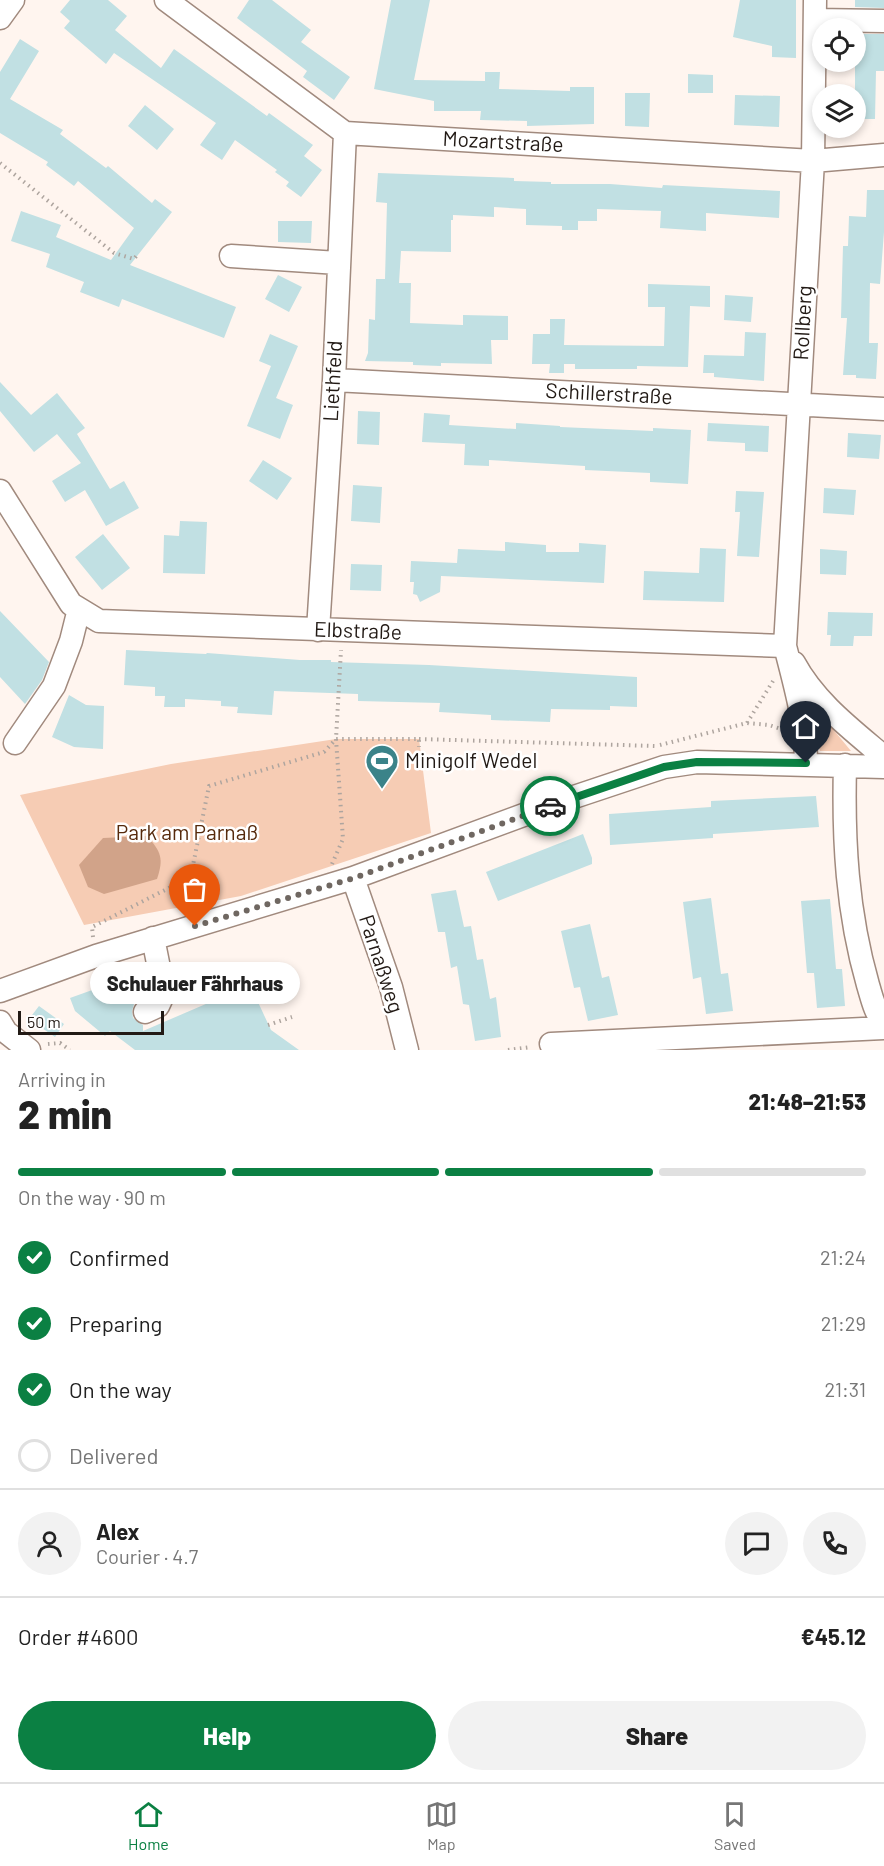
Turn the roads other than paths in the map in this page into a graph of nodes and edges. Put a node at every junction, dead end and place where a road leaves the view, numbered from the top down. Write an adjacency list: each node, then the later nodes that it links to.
1 (13, 0): 5 (street)
2 (166, 0): 7 (street)
3 (884, 9): 4 (street)
4 (815, 10): 6 (street); 9 (street, Rollberg)
5 (0, 18)
6 (884, 21)
7 (345, 133): 9 (street, Mozartstraße); 11 (street, Liethfeld)
8 (884, 155): 9 (street, Mozartstraße)
9 (813, 160): 13 (street, Rollberg)
10 (231, 256): 11 (street)
11 (338, 263): 12 (street, Liethfeld)
12 (333, 380): 13 (street, Schillerstraße); 17 (street, Liethfeld)
13 (798, 405): 14 (street, Schillerstraße); 18 (street, Rollberg)
14 (884, 409)
15 (0, 490): 16 (street, Elbstraße)
16 (79, 609): 17 (street, Elbstraße); 19 (street)
17 (318, 630): 18 (street, Elbstraße)
18 (785, 646): 20 (street); 21 (street)
19 (15, 743)
20 (884, 757)
21 (806, 763): 22 (street); 24 (street)
22 (845, 765): 23 (street); 29 (street)
23 (884, 767)
24 (354, 878): 25 (street); 33 (street, Parnaßweg)
25 (153, 938): 26 (street); 27 (street)
26 (0, 991)
27 (145, 1012)
28 (0, 1022): 32 (street)
29 (884, 1023)
30 (884, 1028): 31 (street)
31 (551, 1044)
32 (29, 1050)
33 (407, 1050)

